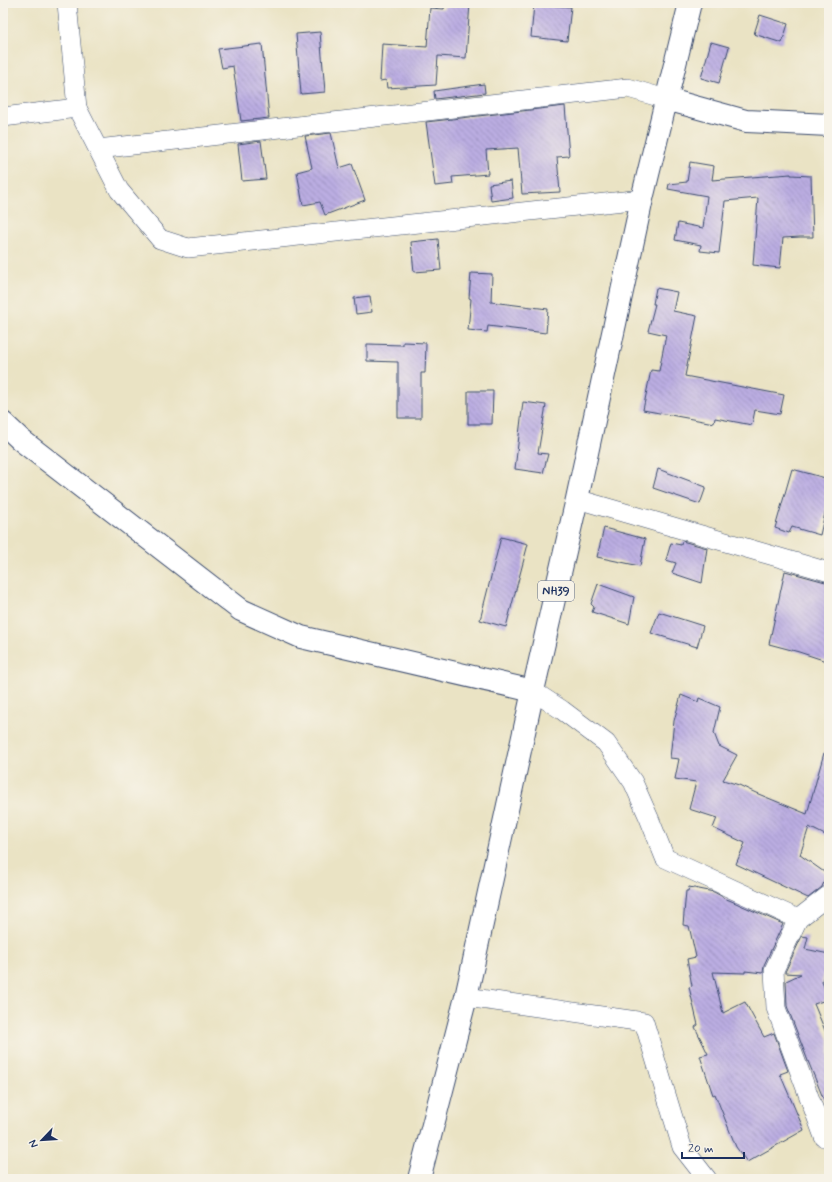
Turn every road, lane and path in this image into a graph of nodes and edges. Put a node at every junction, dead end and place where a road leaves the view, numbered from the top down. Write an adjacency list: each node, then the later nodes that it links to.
1 (67, 3): 4 (street)
2 (690, 3): 3 (main road, NH39)
3 (666, 99): 6 (main road); 7 (street); 8 (main road, NH39)
4 (77, 108): 5 (street); 7 (street)
5 (3, 117)
6 (829, 125)
7 (98, 149): 8 (street)
8 (642, 199): 10 (main road, NH39)
9 (3, 423): 12 (main road)
10 (577, 499): 11 (street); 12 (main road, NH39)
11 (829, 572)
12 (533, 691): 14 (street); 15 (main road, NH39)
13 (829, 895): 14 (street)
14 (798, 919): 16 (street)
15 (466, 997): 17 (main road, NH39); 18 (street)
16 (824, 1137)
17 (419, 1179)
18 (707, 1179)

